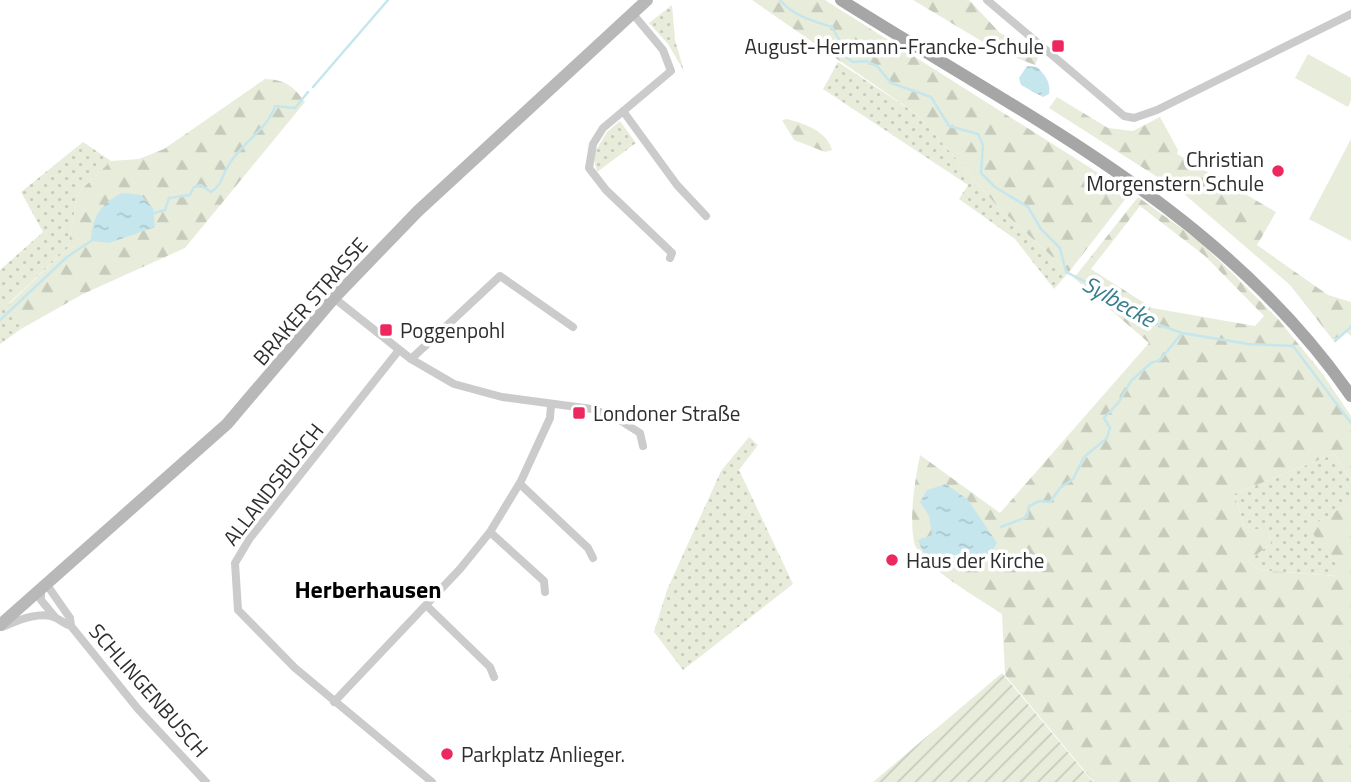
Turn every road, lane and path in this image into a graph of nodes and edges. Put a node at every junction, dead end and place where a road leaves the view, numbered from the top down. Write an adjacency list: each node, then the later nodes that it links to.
1 (647, 0): 4 (street, BRAKER STRASSE)
2 (841, 0): 13 (main road)
3 (987, 0): 5 (street)
4 (633, 14): 6 (street); 9 (street, BRAKER STRASSE)
5 (1351, 14)
6 (623, 111): 7 (street); 8 (street)
7 (706, 216)
8 (670, 258)
9 (334, 298): 11 (street); 19 (street, BRAKER STRASSE)
10 (573, 327): 12 (street)
11 (399, 350): 12 (street); 26 (street, ALLANDSBUSCH)
12 (411, 359): 14 (street)
13 (1351, 396)
14 (551, 405): 15 (street); 16 (street)
15 (643, 446)
16 (520, 484): 17 (street); 18 (street)
17 (490, 532): 20 (street); 21 (street)
18 (593, 558)
19 (44, 588): 22 (street); 23 (street, BRAKER STRASSE); 24 (street, SCHLINGENBUSCH)
20 (545, 592)
21 (426, 605): 25 (street); 26 (street)
22 (54, 617): 23 (street); 24 (street)
23 (0, 626)
24 (71, 626): 27 (street, SCHLINGENBUSCH)
25 (494, 677)
26 (334, 702): 28 (street, ALLANDSBUSCH)
27 (206, 782)
28 (432, 782)

